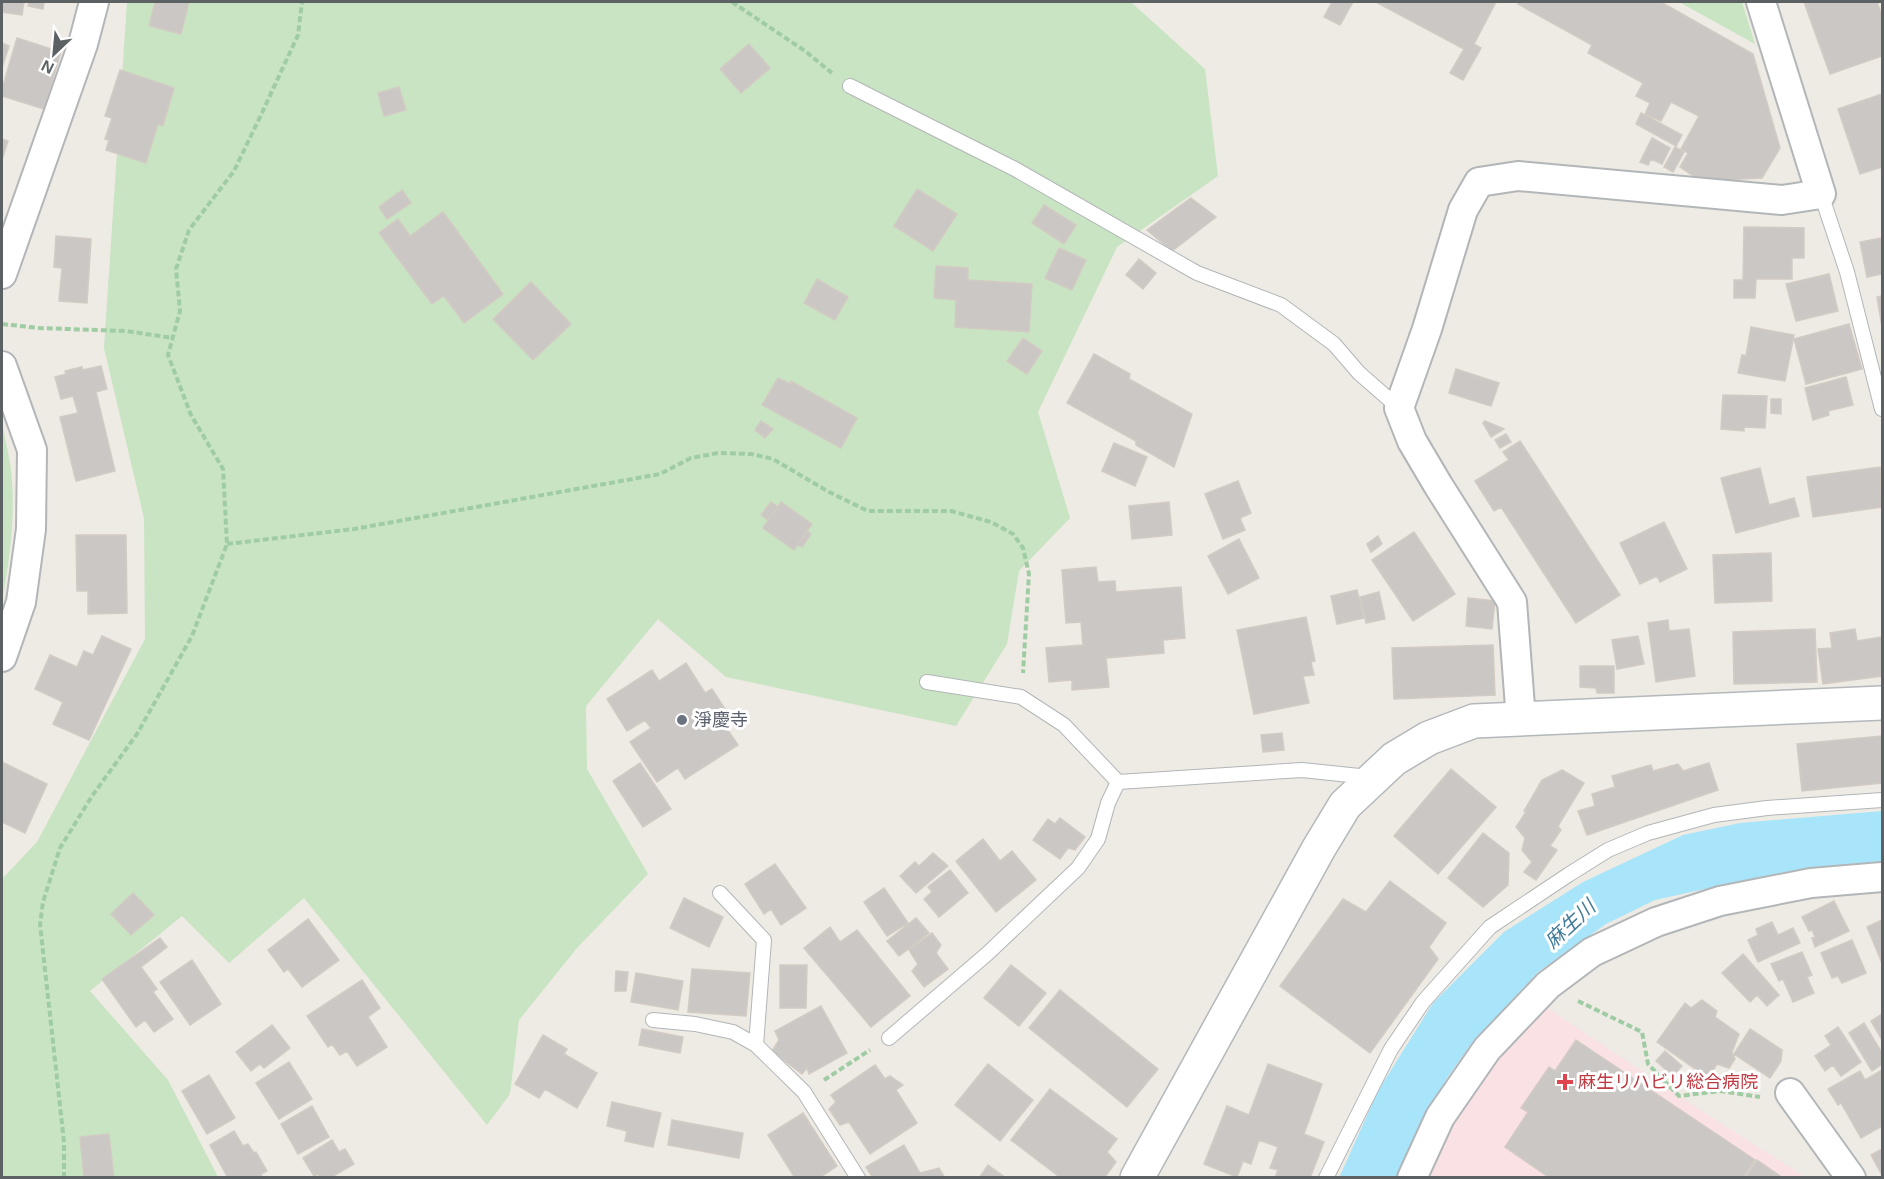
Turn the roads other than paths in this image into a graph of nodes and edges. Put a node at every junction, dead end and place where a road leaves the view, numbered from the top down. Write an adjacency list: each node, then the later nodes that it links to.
1 (94, 2): 5 (street)
2 (1761, 2): 4 (street)
3 (850, 86): 7 (lane)
4 (1821, 194): 7 (street); 8 (lane)
5 (2, 274)
6 (2, 366): 9 (street)
7 (1399, 408): 12 (street)
8 (1882, 409)
9 (2, 657)
10 (927, 682): 14 (lane)
11 (1882, 703): 12 (street)
12 (1521, 720): 13 (street)
13 (1374, 778): 14 (lane); 23 (street)
14 (1118, 782): 19 (lane)
15 (1882, 800): 24 (lane)
16 (1882, 877): 25 (street)
17 (720, 893): 20 (lane)
18 (654, 1020): 20 (lane)
19 (889, 1038)
20 (756, 1045): 22 (lane)
21 (1790, 1093): 26 (street)
22 (858, 1178)
23 (1137, 1178)
24 (1326, 1178)
25 (1412, 1178)
26 (1851, 1178)

